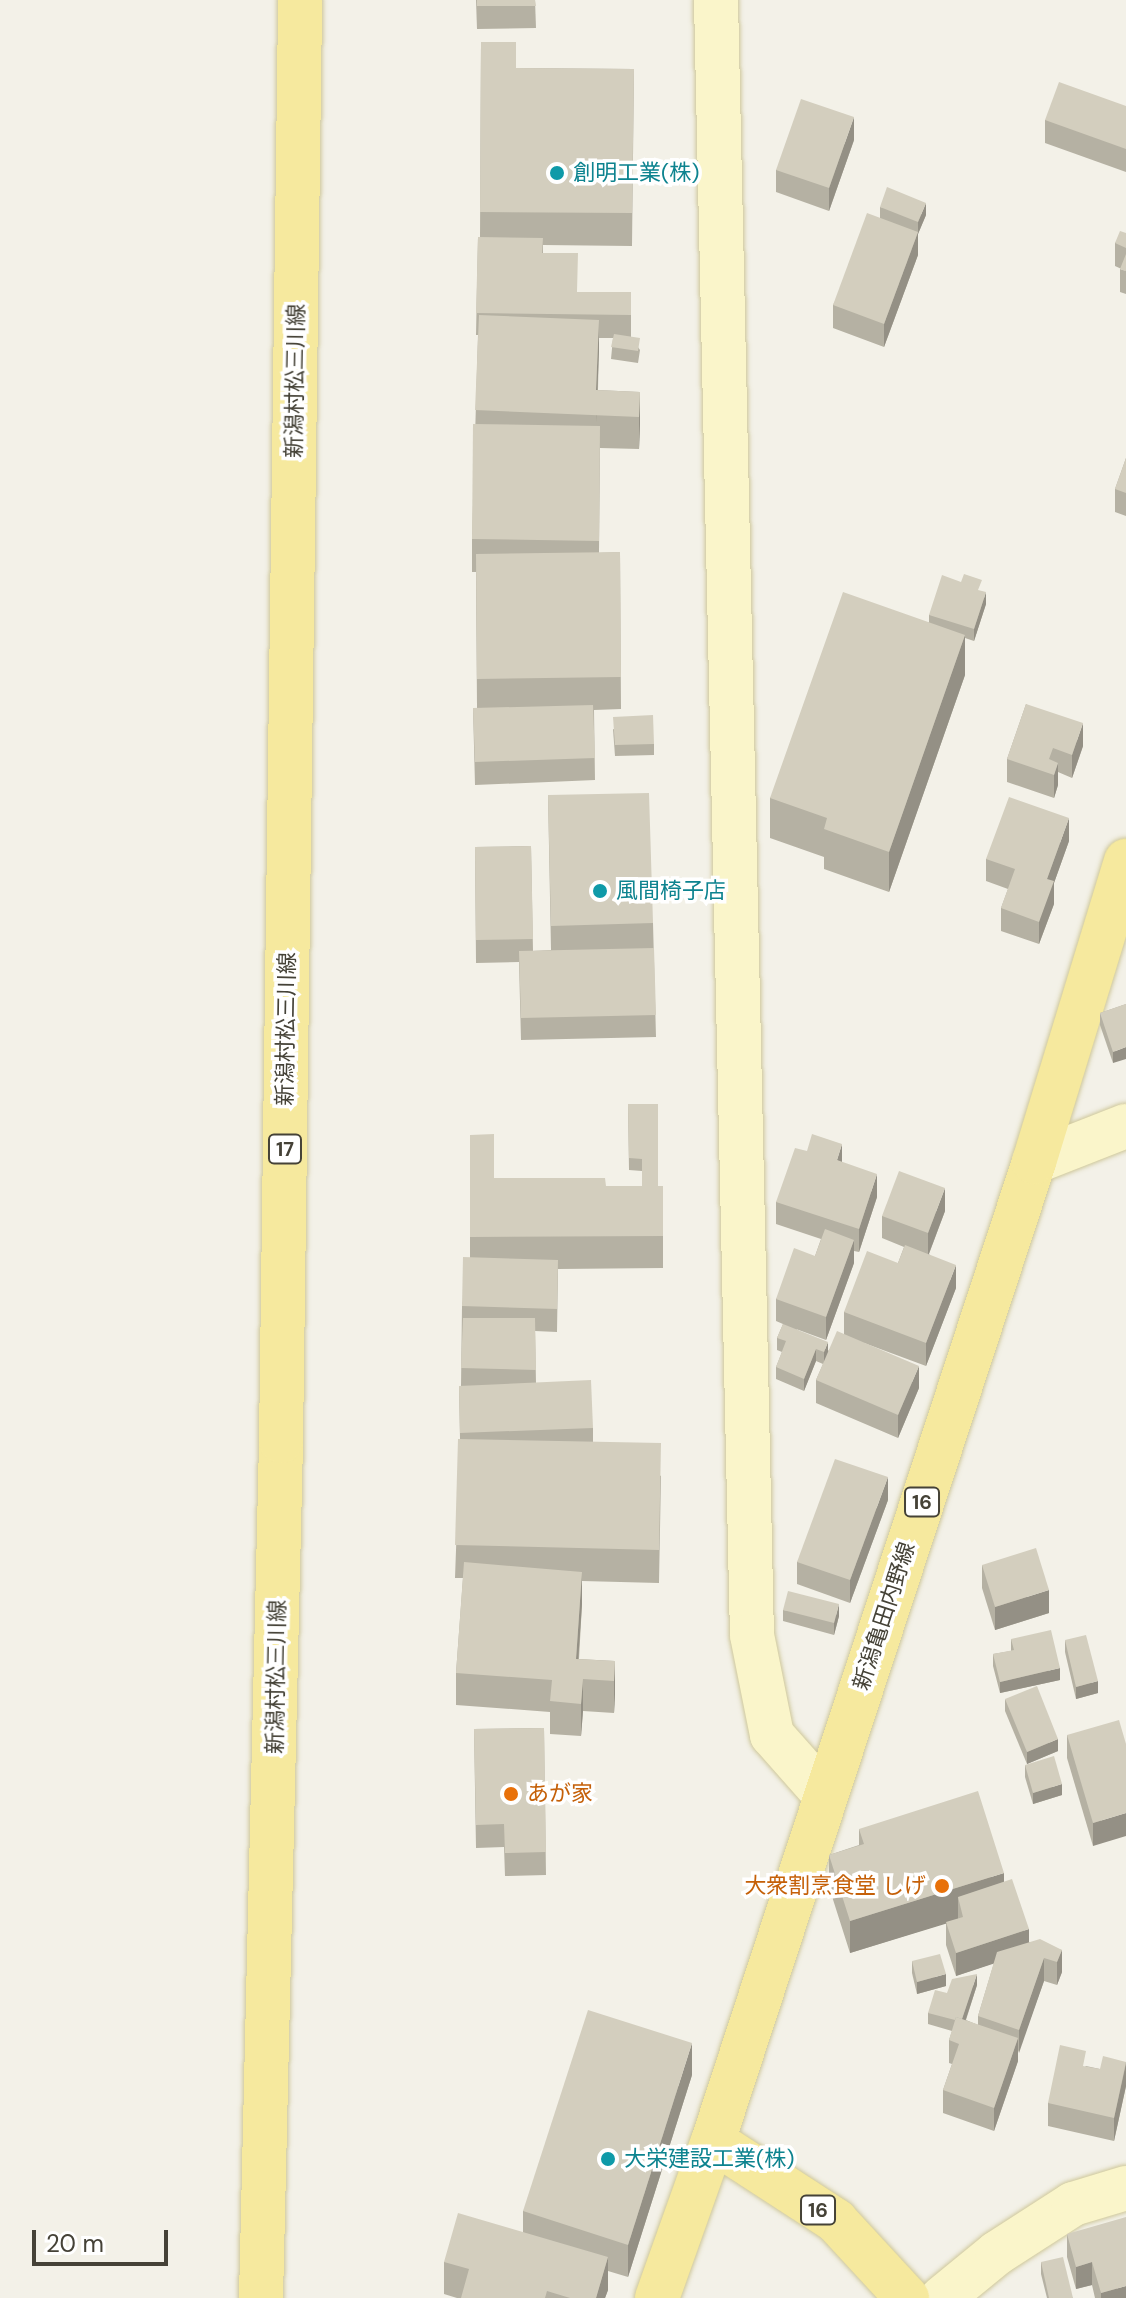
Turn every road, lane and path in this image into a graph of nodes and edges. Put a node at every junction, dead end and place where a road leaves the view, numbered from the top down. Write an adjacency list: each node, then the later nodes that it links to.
1 (300, 0): 9 (main road, 新潟村松三川線 / 17)
2 (716, 0): 6 (street)
3 (1126, 861): 5 (main road, 新潟亀田内野線 / 16)
4 (1126, 1126): 5 (street)
5 (1034, 1162): 6 (main road, 新潟亀田内野線 / 16)
6 (825, 1795): 7 (main road, 新潟亀田内野線 / 16)
7 (713, 2141): 10 (main road, 新潟亀田内野線 / 16); 11 (main road, 16)
8 (1126, 2188): 12 (street)
9 (261, 2298)
10 (657, 2298)
11 (907, 2298)
12 (942, 2298)

